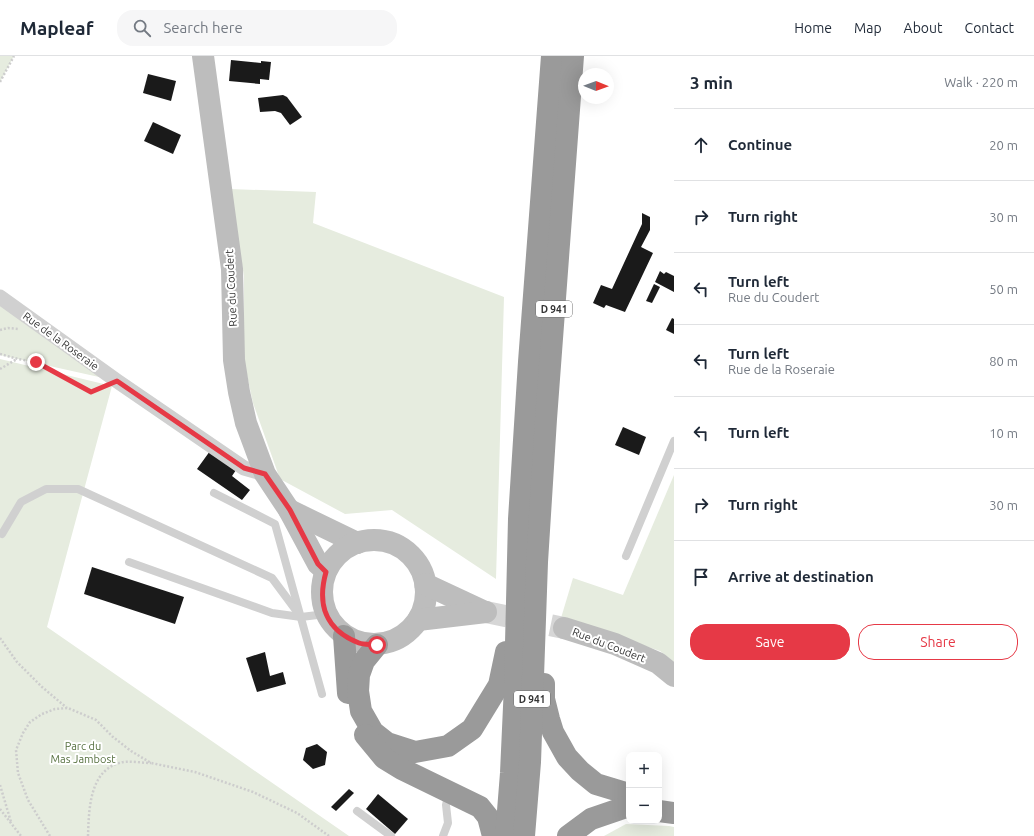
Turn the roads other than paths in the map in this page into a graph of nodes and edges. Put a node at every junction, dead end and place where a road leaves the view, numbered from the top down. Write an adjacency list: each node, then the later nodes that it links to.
1 (203, 56): 6 (street, Rue du Coudert)
2 (552, 56): 19 (highway, D 941)
3 (573, 56): 13 (highway, D 941)
4 (0, 297): 6 (street, Rue de la Roseraie)
5 (674, 441): 11 (lane)
6 (265, 474): 8 (street, Rue du Coudert)
7 (214, 493): 17 (lane)
8 (290, 510): 10 (street, Rue du Coudert); 14 (street, Rue du Coudert)
9 (2, 534): 17 (lane)
10 (356, 543): 14 (street); 15 (street)
11 (626, 556)
12 (129, 562): 17 (lane)
13 (538, 562): 26 (highway); 37 (highway, D 941)
14 (326, 572): 16 (street)
15 (425, 584): 18 (street); 18 (street)
16 (326, 614): 17 (lane); 21 (street)
17 (301, 617): 24 (lane)
18 (418, 620): 22 (street)
19 (518, 624): 22 (highway); 36 (highway, D 941)
20 (564, 628): 23 (street, Rue du Coudert)
21 (344, 636): 22 (street); 25 (highway)
22 (377, 645)
23 (674, 676)
24 (322, 694)
25 (449, 792): 34 (lane); 35 (highway)
26 (626, 793)
27 (662, 799): 28 (highway)
28 (674, 801)
29 (626, 807): 38 (highway)
30 (357, 811): 33 (lane)
31 (662, 812): 32 (highway)
32 (674, 814)
33 (392, 836)
34 (444, 836)
35 (493, 836)
36 (506, 836)
37 (524, 836)
38 (568, 836)

